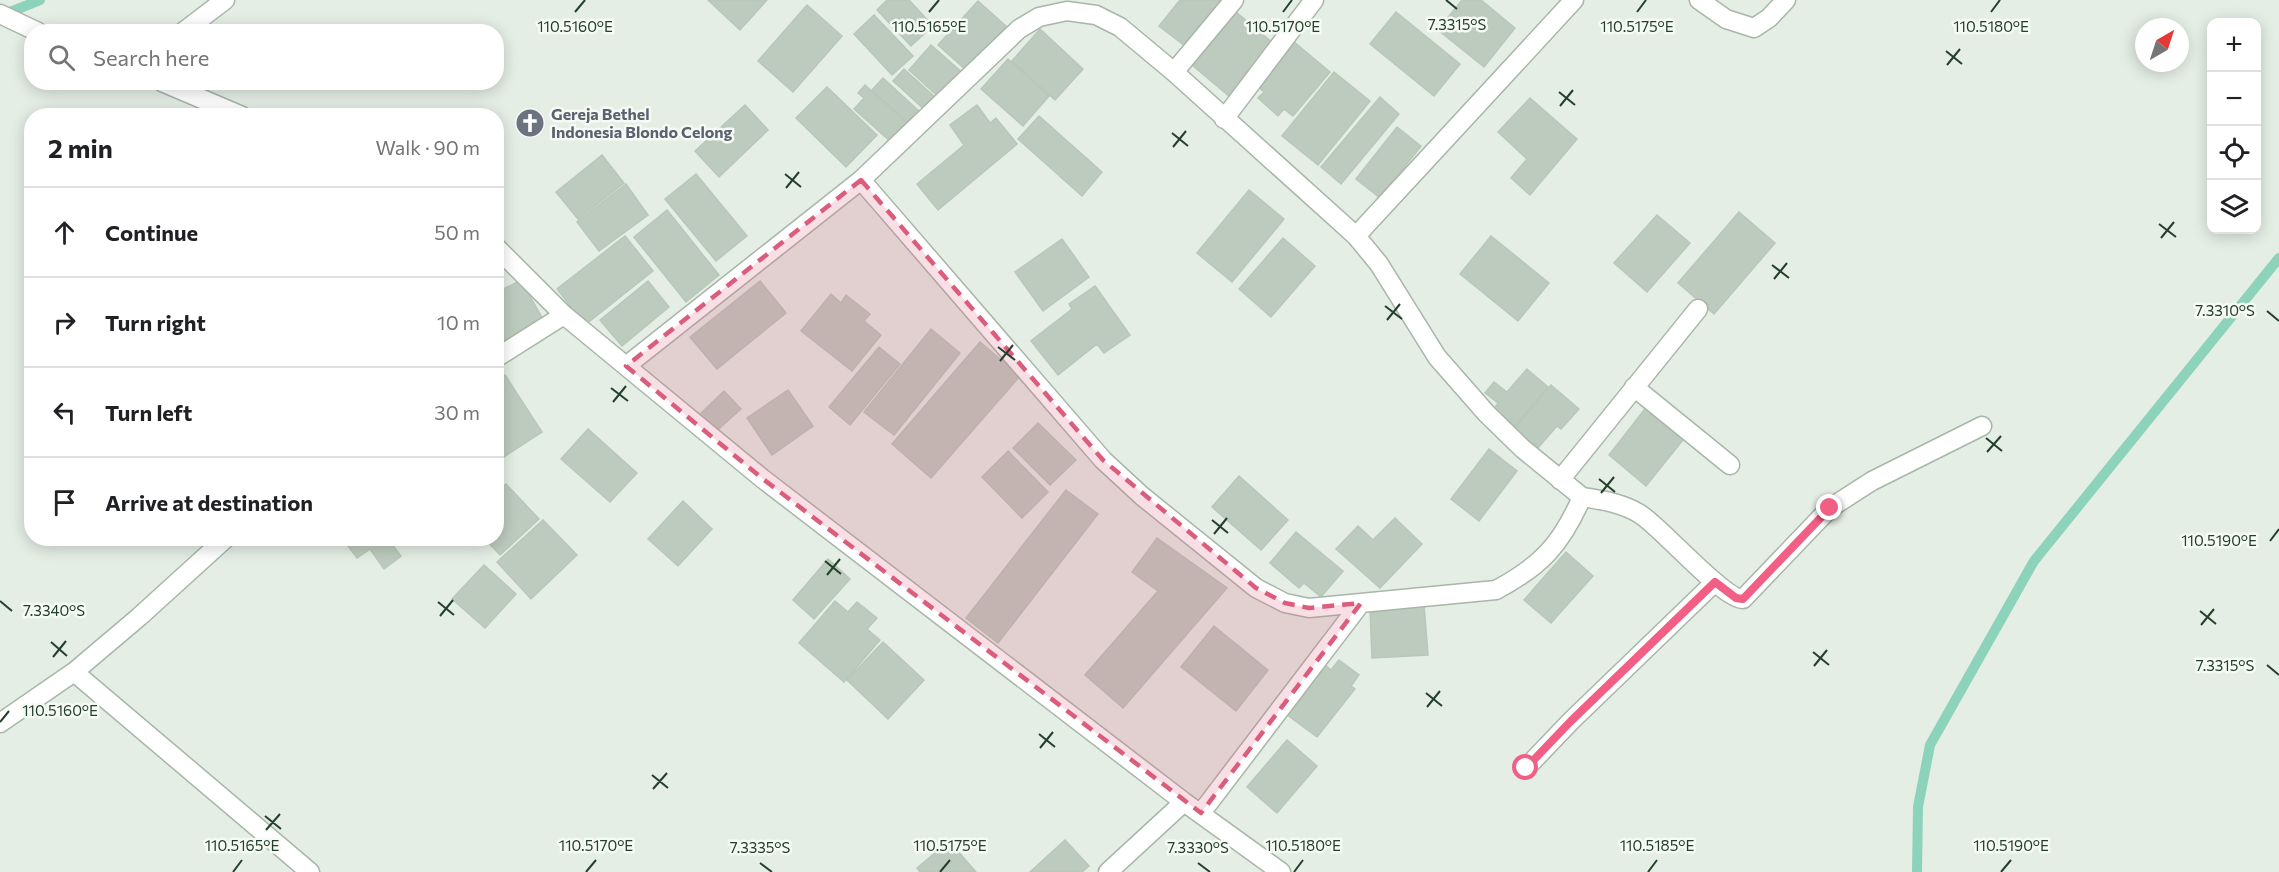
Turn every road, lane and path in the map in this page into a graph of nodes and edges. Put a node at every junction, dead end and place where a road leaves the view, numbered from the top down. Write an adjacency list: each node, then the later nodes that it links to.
1 (225, 0): 8 (street)
2 (1234, 0): 10 (street)
3 (1314, 0): 13 (street)
4 (1574, 0): 15 (street)
5 (1699, 0): 6 (street)
6 (1786, 0)
7 (0, 15): 9 (street)
8 (194, 24)
9 (24, 26)
10 (1174, 72): 13 (street); 14 (street)
11 (181, 90): 12 (street)
12 (223, 108)
13 (1224, 119): 15 (street)
14 (861, 180): 20 (street); 28 (street)
15 (1356, 236): 24 (street)
16 (504, 255): 18 (street)
17 (1698, 309): 21 (street)
18 (564, 315): 19 (street); 20 (street)
19 (504, 353)
20 (626, 366): 32 (street)
21 (1634, 387): 23 (street); 24 (street)
22 (1982, 426): 27 (street)
23 (1730, 465)
24 (1560, 480): 25 (street)
25 (1582, 497): 27 (street); 28 (street)
26 (217, 546): 29 (street)
27 (1715, 582): 31 (street)
28 (1361, 603): 33 (street)
29 (74, 672): 30 (street); 34 (street)
30 (0, 723)
31 (1526, 768)
32 (1184, 802): 33 (street); 35 (street)
33 (1201, 813): 36 (street)
34 (310, 872)
35 (1108, 872)
36 (1281, 872)

